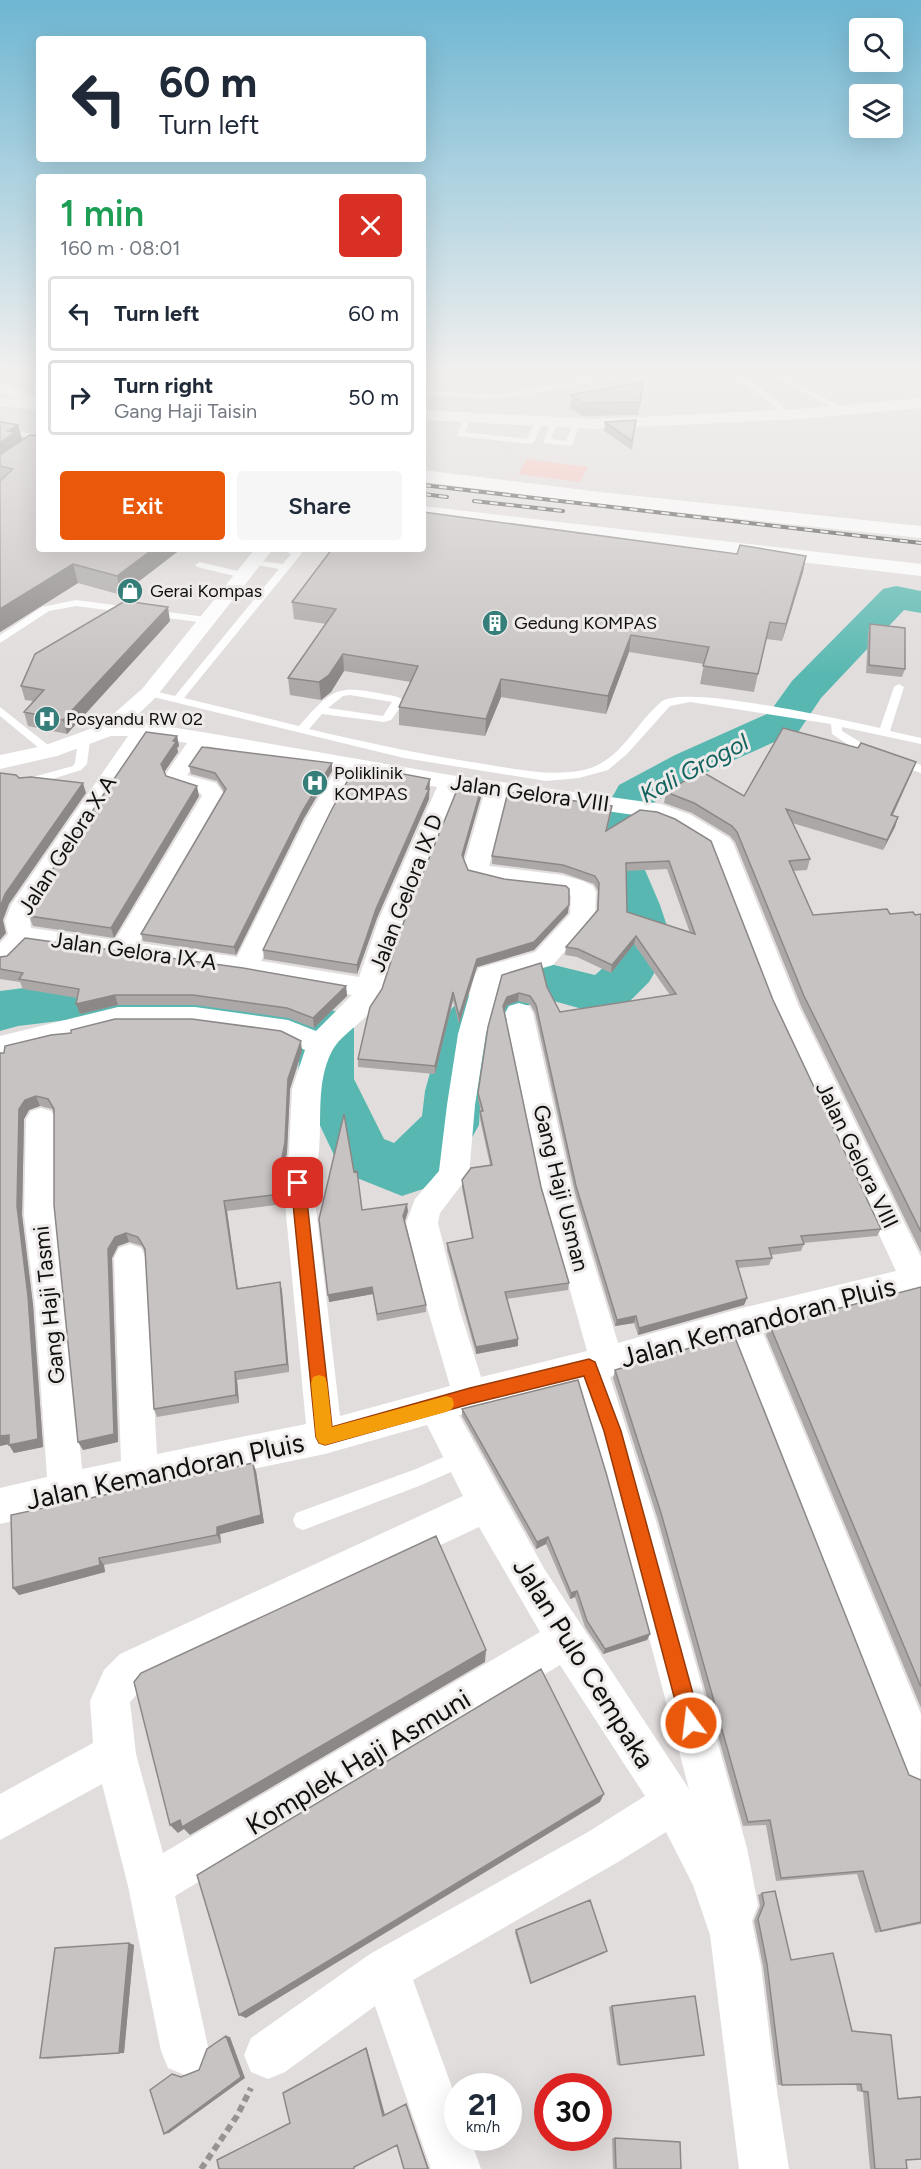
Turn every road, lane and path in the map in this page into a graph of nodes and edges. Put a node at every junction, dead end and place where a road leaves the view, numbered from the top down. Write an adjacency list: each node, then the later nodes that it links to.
1 (426, 476): 3 (main road)
2 (426, 512): 8 (main road)
3 (921, 532)
4 (296, 552): 7 (lane)
5 (254, 562): 6 (lane); 7 (lane); 9 (street)
6 (200, 565)
7 (286, 567): 13 (lane)
8 (921, 570)
9 (206, 621): 10 (lane); 12 (street)
10 (0, 640)
11 (899, 687): 20 (lane)
12 (149, 693): 13 (lane); 18 (street)
13 (178, 699): 19 (lane)
14 (0, 710): 24 (lane)
15 (321, 710): 15 (lane); 19 (lane)
16 (837, 722): 19 (lane); 20 (lane); 27 (lane)
17 (144, 729): 18 (street, Jalan Gelora VIII); 21 (street, Jalan Gelora VIII); 31 (street, Jalan Gelora X A)
18 (109, 730): 22 (street)
19 (301, 731)
20 (884, 733): 23 (lane)
21 (202, 738): 26 (street, Jalan Gelora VIII); 32 (street)
22 (84, 740): 24 (street); 29 (lane)
23 (921, 741)
24 (49, 751): 25 (street)
25 (0, 762)
26 (350, 764): 28 (street, Jalan Gelora VIII); 34 (street)
27 (921, 769)
28 (450, 782): 30 (street, Jalan Gelora VIII); 35 (street, Jalan Gelora IX D)
29 (26, 783)
30 (497, 788): 41 (street, Jalan Gelora VIII); 44 (street, Jalan Pulo Cempaka)
31 (22, 936): 32 (street, Jalan Gelora IX A); 33 (street, Jalan Gelora X A)
32 (123, 949): 34 (street, Jalan Gelora IX A)
33 (0, 958)
34 (245, 967): 35 (street, Jalan Gelora IX D)
35 (369, 986): 37 (street)
36 (519, 1012): 43 (street, Gang Haji Usman)
37 (327, 1037): 38 (street); 45 (street)
38 (0, 1046)
39 (41, 1119): 48 (street, Gang Haji Tasmi)
40 (130, 1258): 47 (street)
41 (919, 1280): 42 (street, Jalan Kemandoran Pluis)
42 (742, 1323): 43 (street, Jalan Kemandoran Pluis); 54 (street)
43 (598, 1364): 44 (street, Jalan Kemandoran Pluis); 58 (street, Jalan Pulo Cempaka)
44 (453, 1402): 45 (street, Jalan Kemandoran Pluis); 46 (street, Jalan Pulo Cempaka)
45 (325, 1437): 47 (street, Jalan Kemandoran Pluis)
46 (462, 1458): 49 (street, Jalan Pulo Cempaka); 51 (lane)
47 (140, 1475): 48 (street, Jalan Kemandoran Pluis)
48 (66, 1490): 50 (street, Jalan Kemandoran Pluis)
49 (487, 1505): 52 (street, Jalan Pulo Cempaka); 53 (street)
50 (0, 1506)
51 (303, 1520)
52 (566, 1639): 55 (street, Jalan Pulo Cempaka); 57 (street, Komplek Haji Asmuni)
53 (115, 1754): 56 (street); 57 (street)
54 (920, 1764)
55 (673, 1803): 58 (street, Jalan Pulo Cempaka); 59 (street)
56 (0, 1818)
57 (150, 1886): 60 (street)
58 (729, 1921): 64 (street, Jalan Pulo Cempaka)
59 (386, 1970): 61 (street); 63 (street)
60 (185, 2051)
61 (268, 2055): 62 (path)
62 (201, 2169)
63 (456, 2169)
64 (764, 2169)

